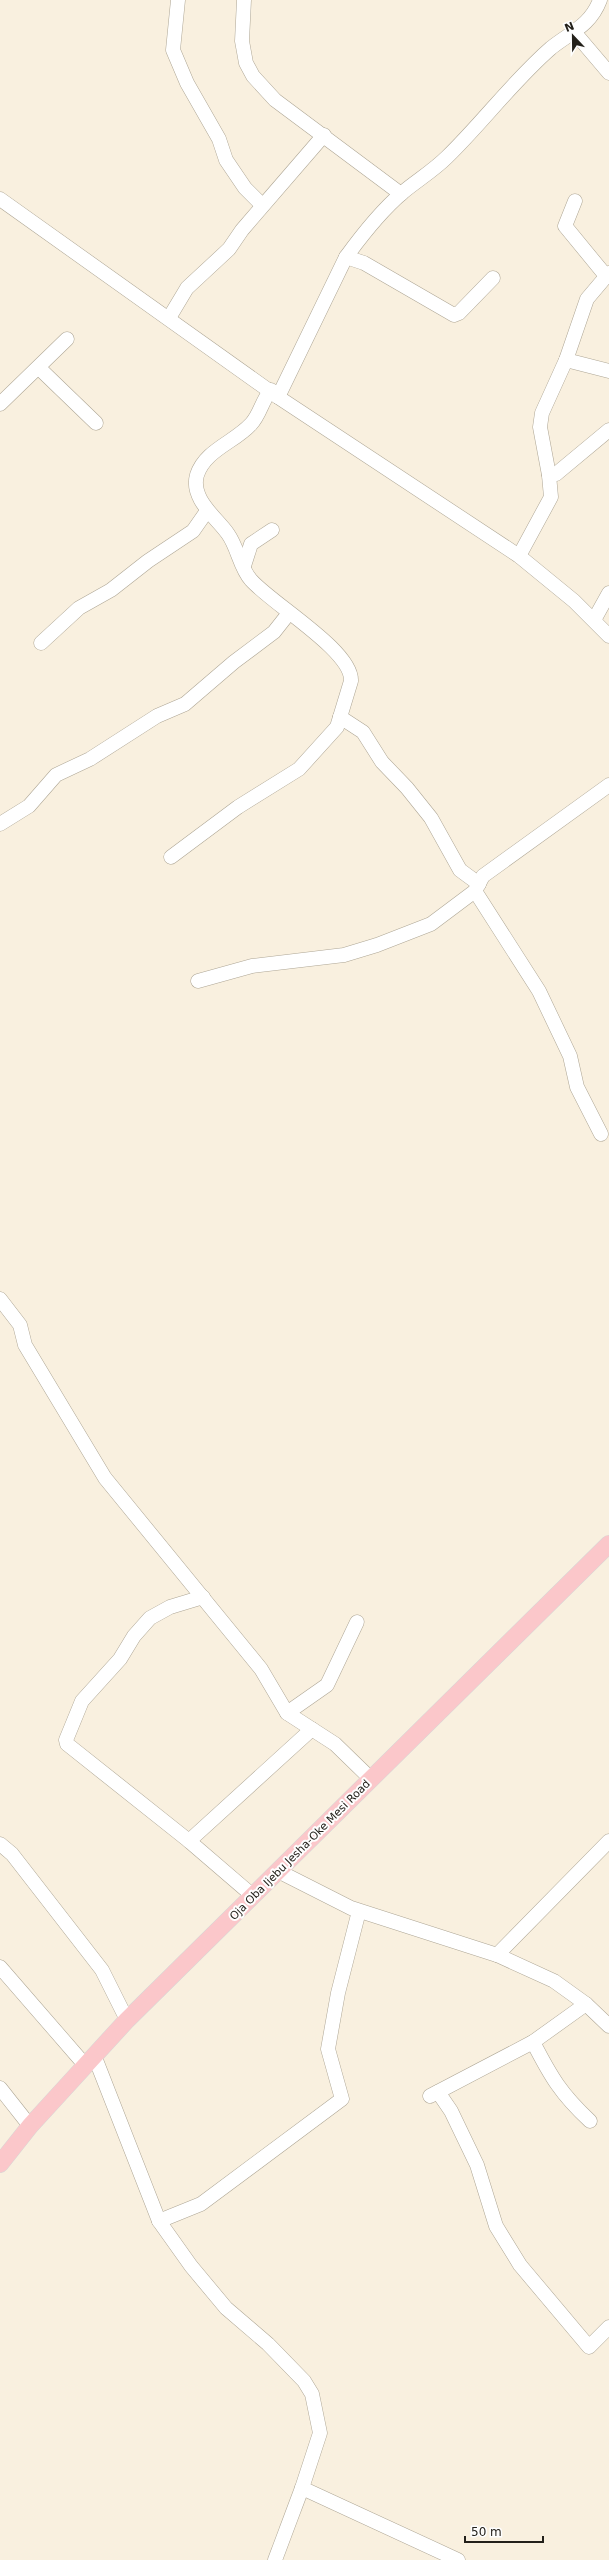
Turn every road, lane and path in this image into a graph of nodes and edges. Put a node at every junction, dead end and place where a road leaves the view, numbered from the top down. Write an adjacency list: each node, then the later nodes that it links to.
1 (178, 0): 11 (street)
2 (244, 0): 7 (street)
3 (600, 0): 4 (street)
4 (575, 33): 5 (street); 8 (street)
5 (609, 73)
6 (508, 98): 8 (street)
7 (324, 135): 8 (street); 11 (street)
8 (402, 196): 12 (street)
9 (0, 199): 15 (street)
10 (575, 201): 13 (street)
11 (262, 205): 15 (street)
12 (346, 257): 14 (street); 20 (street)
13 (607, 275): 17 (street)
14 (493, 278)
15 (169, 318): 20 (street)
16 (67, 339): 18 (street)
17 (566, 360): 19 (street); 24 (street)
18 (39, 368): 21 (street); 22 (street)
19 (609, 371)
20 (274, 393): 25 (street); 29 (street)
21 (0, 404)
22 (96, 423)
23 (609, 430): 24 (street)
24 (549, 475): 29 (street)
25 (207, 511): 27 (street); 35 (street)
26 (272, 530): 28 (street)
27 (229, 535): 28 (street); 30 (street)
28 (251, 544): 30 (street)
29 (519, 556): 33 (street)
30 (244, 566): 32 (street)
31 (609, 593): 33 (street)
32 (289, 613): 36 (street); 38 (street)
33 (594, 620): 34 (street)
34 (609, 636)
35 (41, 643)
36 (340, 717): 39 (street); 40 (street)
37 (609, 785): 40 (street)
38 (0, 824)
39 (171, 857)
40 (477, 888): 41 (street); 42 (street)
41 (198, 981)
42 (601, 1134)
43 (0, 1299): 45 (street)
44 (609, 1544): 49 (main road, Oja Oba Ijebu Jesha-Oke Mesi Road)
45 (203, 1597): 47 (street); 50 (street)
46 (357, 1622): 47 (street)
47 (287, 1712): 48 (street)
48 (312, 1729): 49 (street); 50 (street)
49 (371, 1779): 53 (main road, Oja Oba Ijebu Jesha-Oke Mesi Road)
50 (189, 1841): 54 (street)
51 (609, 1841): 56 (street)
52 (0, 1844): 59 (street)
53 (278, 1871): 54 (main road, Oja Oba Ijebu Jesha-Oke Mesi Road); 55 (street)
54 (253, 1896): 59 (main road, Oja Oba Ijebu Jesha-Oke Mesi Road)
55 (359, 1911): 56 (street); 67 (street)
56 (497, 1955): 58 (street)
57 (0, 1967): 62 (street)
58 (586, 2004): 60 (street); 61 (street)
59 (127, 2020): 62 (main road, Oja Oba Ijebu Jesha-Oke Mesi Road)
60 (608, 2022)
61 (533, 2042): 64 (street); 68 (street)
62 (89, 2060): 65 (main road, Oja Oba Ijebu Jesha-Oke Mesi Road); 67 (street)
63 (0, 2088): 65 (street)
64 (590, 2121)
65 (30, 2126): 66 (main road, Oja Oba Ijebu Jesha-Oke Mesi Road)
66 (0, 2164)
67 (159, 2221): 69 (street)
68 (609, 2327)
69 (302, 2488): 70 (street); 71 (street)
70 (275, 2560)
71 (458, 2560)

